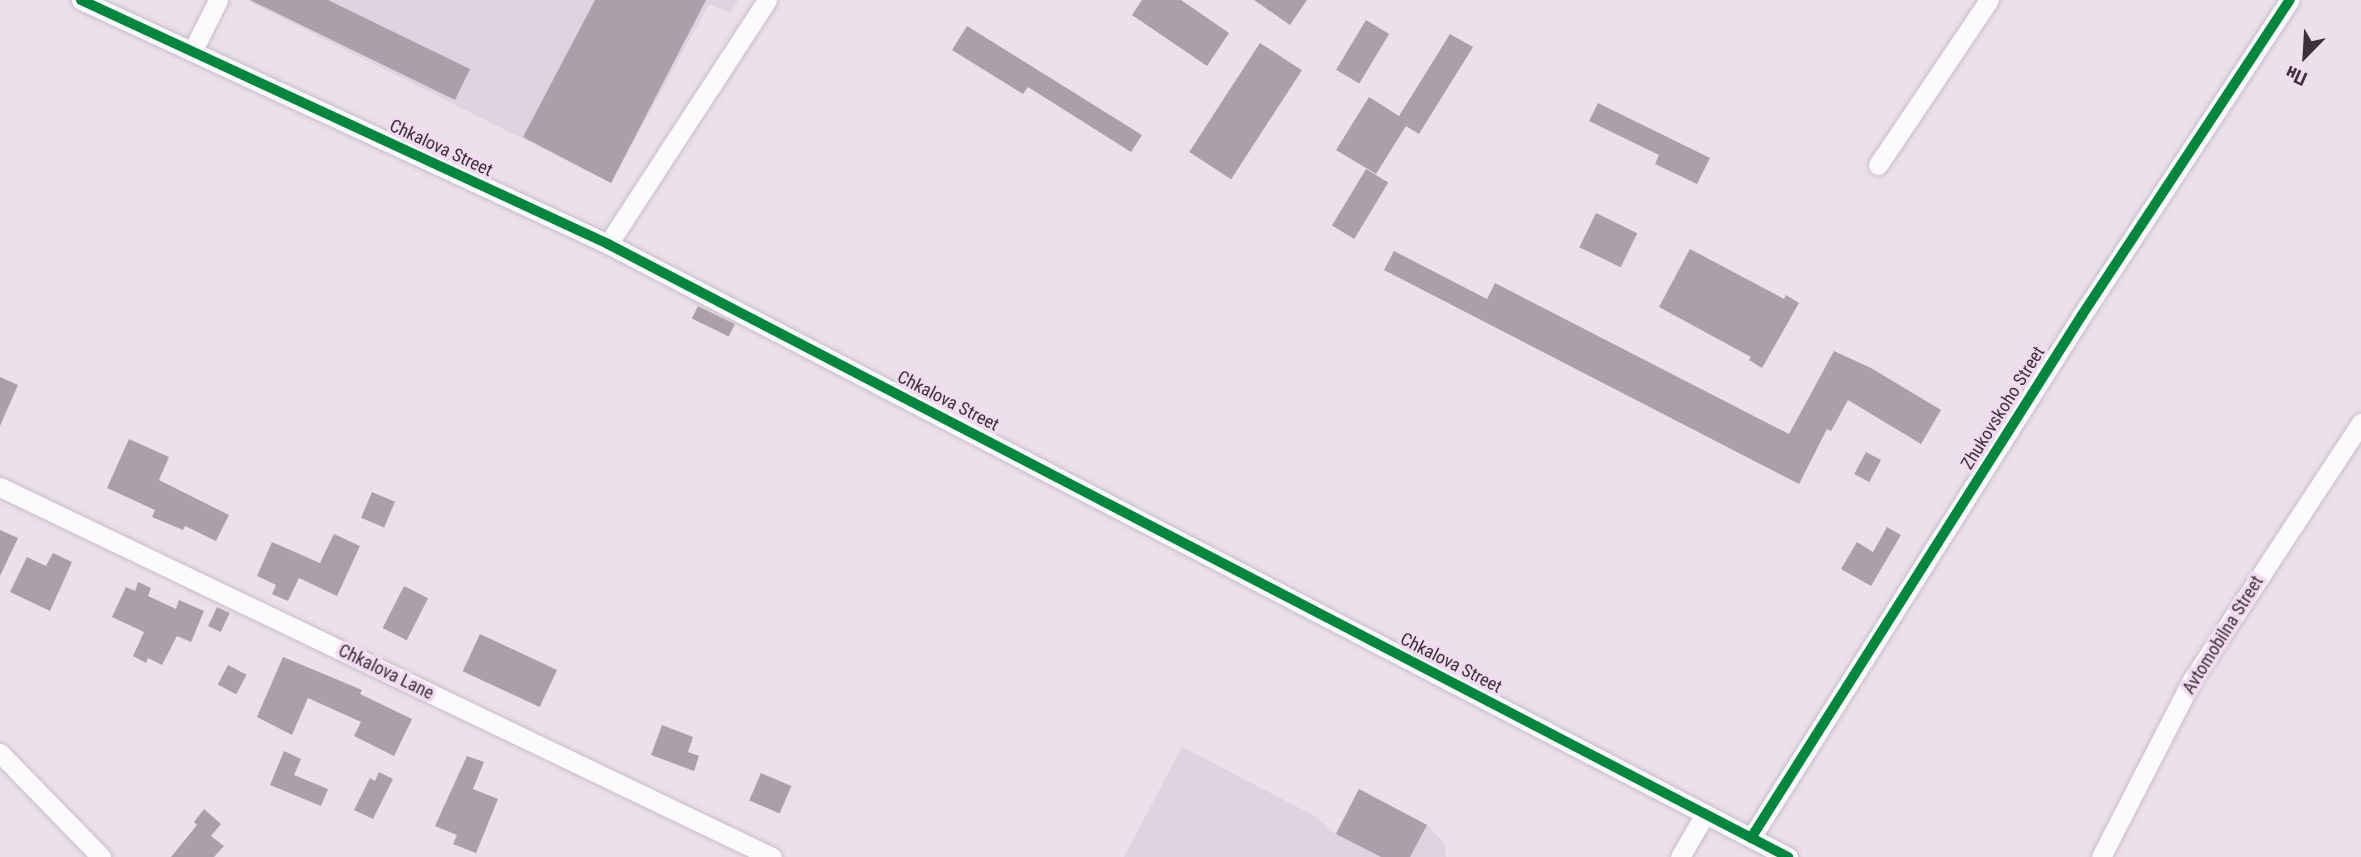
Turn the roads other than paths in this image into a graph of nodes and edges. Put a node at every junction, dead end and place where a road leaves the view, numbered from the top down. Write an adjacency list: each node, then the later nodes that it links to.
1 (81, 0): 6 (street, Chkalova Street)
2 (218, 0): 6 (street)
3 (767, 0): 8 (street)
4 (1989, 0): 7 (street)
5 (2290, 0): 13 (street, Zhukovskoho Street)
6 (192, 50): 8 (street, Chkalova Street)
7 (1878, 165)
8 (608, 244): 12 (street, Chkalova Street)
9 (2361, 423): 18 (street, Avtomobilna Street)
10 (0, 488): 15 (street, Chkalova Lane)
11 (0, 753): 14 (street)
12 (1705, 814): 13 (street, Chkalova Street); 16 (street)
13 (1751, 838): 17 (street, Chkalova Street)
14 (101, 857)
15 (772, 857)
16 (1680, 857)
17 (1788, 857)
18 (2101, 857)

